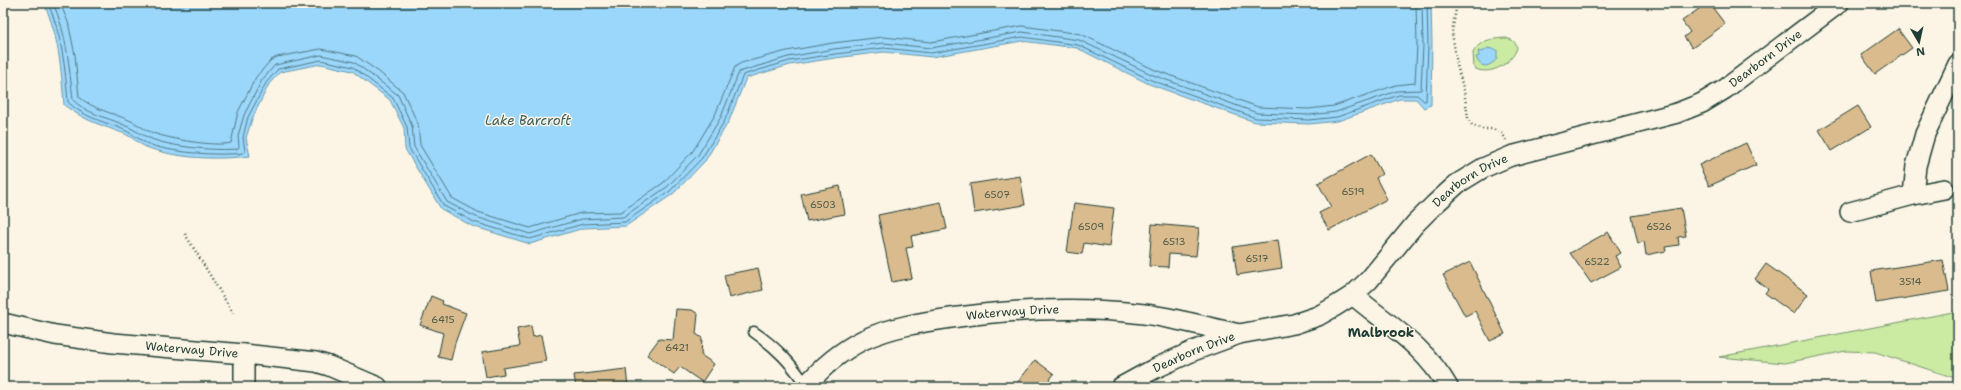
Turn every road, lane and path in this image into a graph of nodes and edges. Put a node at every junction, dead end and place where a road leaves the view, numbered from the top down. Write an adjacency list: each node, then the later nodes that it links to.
1 (1457, 3): 4 (path)
2 (1840, 3): 4 (street, Dearborn Drive)
3 (1958, 64): 6 (street)
4 (1511, 156): 9 (street, Dearborn Drive)
5 (1944, 189): 6 (street)
6 (1913, 195): 7 (street)
7 (1850, 212)
8 (185, 234): 10 (path)
9 (1353, 295): 13 (street, Dearborn Drive); 19 (street)
10 (233, 313)
11 (3, 323): 14 (street, Waterway Drive)
12 (754, 332): 15 (lane)
13 (1239, 334): 15 (street, Waterway Drive); 18 (street, Dearborn Drive)
14 (244, 354): 16 (street); 17 (street, Waterway Drive)
15 (806, 386)
16 (244, 387)
17 (378, 387)
18 (1121, 387)
19 (1448, 387)

